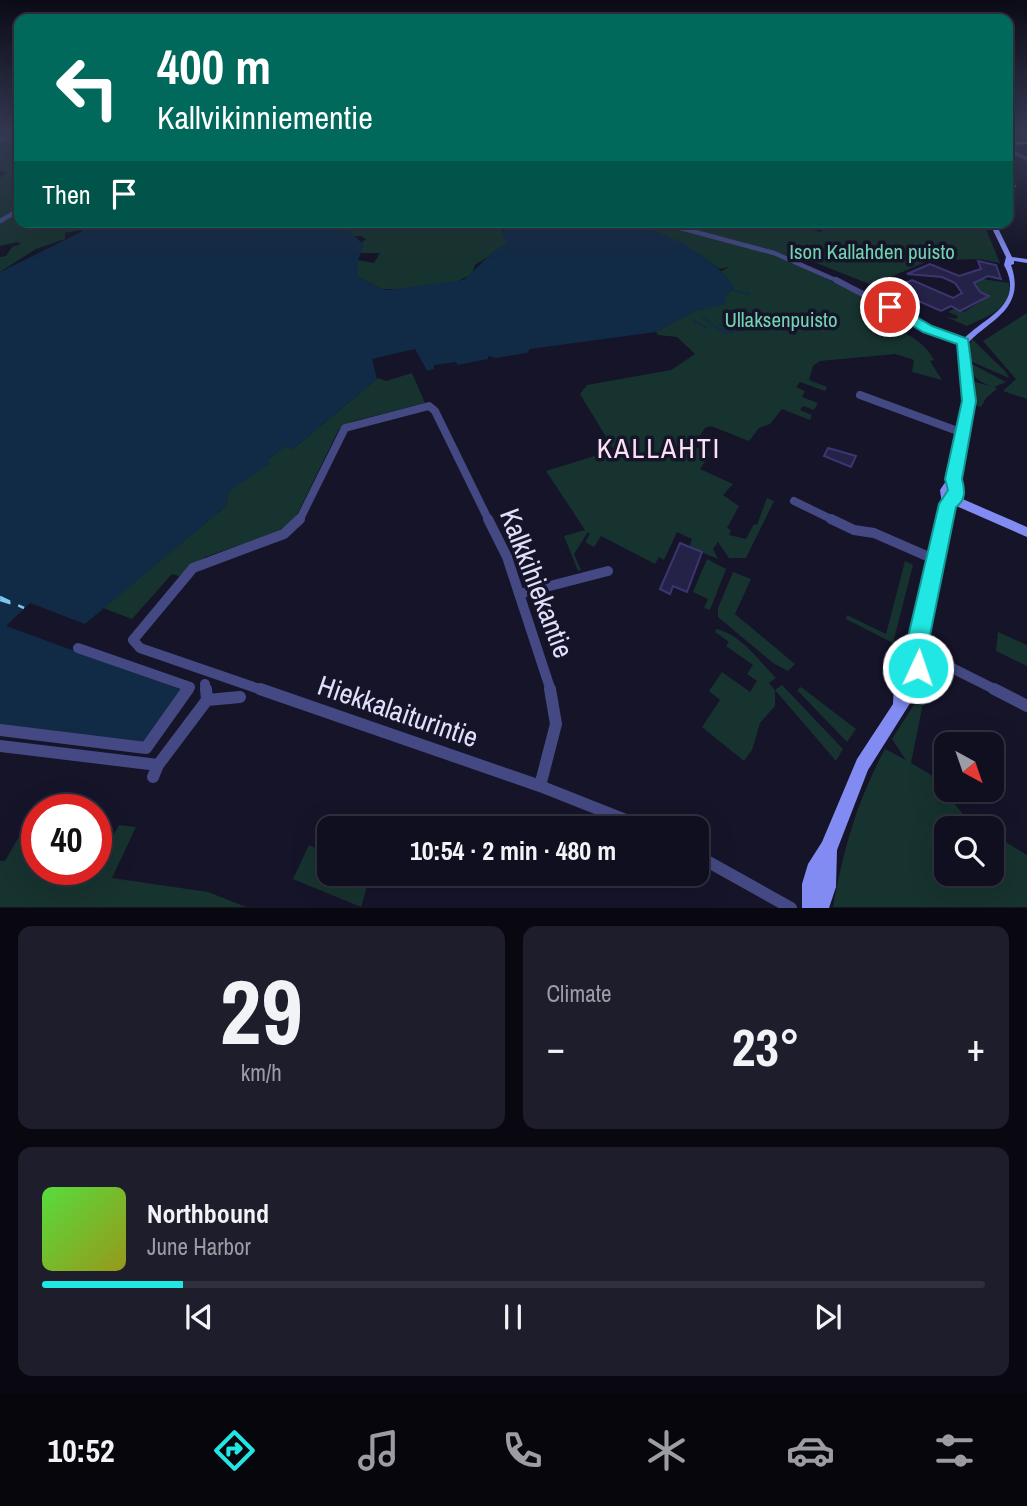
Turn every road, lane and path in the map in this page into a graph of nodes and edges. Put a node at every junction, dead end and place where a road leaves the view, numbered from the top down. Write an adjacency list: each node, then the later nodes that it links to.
1 (680, 228): 5 (street)
2 (995, 228): 3 (street)
3 (1010, 262): 4 (street); 5 (street)
4 (1027, 262)
5 (963, 342): 7 (street)
6 (860, 396): 7 (street)
7 (963, 433): 9 (street)
8 (794, 501): 11 (street)
9 (951, 502): 10 (street); 11 (street)
10 (1027, 532)
11 (936, 560): 16 (street)
12 (608, 571): 13 (street)
13 (519, 594): 14 (street, Kalkkihiekantie); 23 (street, Kalkkihiekantie)
14 (133, 642): 23 (street, Hiekkalaiturintie)
15 (78, 648): 21 (street)
16 (916, 650): 20 (street); 25 (street)
17 (205, 684): 19 (street)
18 (240, 697): 19 (street)
19 (207, 700): 22 (street)
20 (1027, 706)
21 (0, 730)
22 (0, 746)
23 (540, 787): 24 (street, Hiekkalaiturintie)
24 (615, 816)
25 (828, 849): 28 (street); 29 (street)
26 (709, 862): 27 (street)
27 (791, 908)
28 (812, 908)
29 (819, 908)

